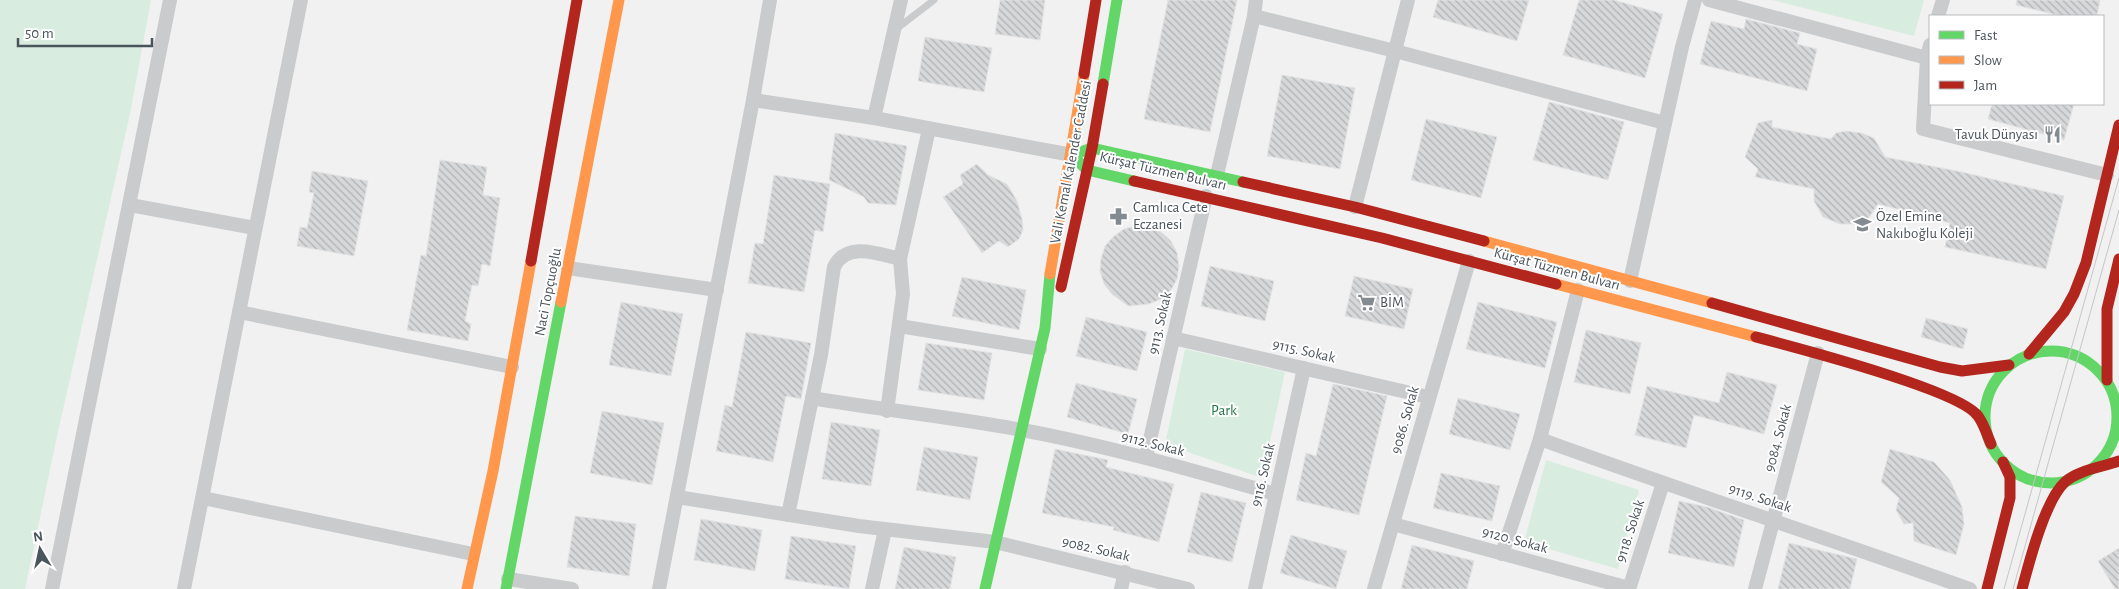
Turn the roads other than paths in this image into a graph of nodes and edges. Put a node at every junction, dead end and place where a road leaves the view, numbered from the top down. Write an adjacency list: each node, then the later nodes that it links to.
1 (170, 0): 31 (street)
2 (301, 0): 33 (street)
3 (577, 0): 49 (street, Naci Topçuoğlu)
4 (620, 0): 37 (street, Naci Topçuoğlu)
5 (770, 0): 20 (street)
6 (901, 0): 17 (street)
7 (934, 0): 17 (lane)
8 (1096, 0): 26 (street, Vali Kemal Kalender Caddesi)
9 (1117, 0): 25 (street, Vali Kemal Kalender Caddesi)
10 (1256, 0): 16 (street)
11 (1408, 0): 18 (street)
12 (1695, 0): 22 (street)
13 (1709, 0): 19 (street)
14 (1943, 0): 15 (street)
15 (1938, 15)
16 (1254, 16): 18 (street); 28 (street)
17 (894, 31): 21 (street)
18 (1396, 51): 22 (street); 32 (street)
19 (1929, 51): 29 (street)
20 (753, 100): 21 (street); 39 (street)
21 (874, 118): 24 (street)
22 (1665, 123): 38 (street)
23 (2119, 125): 29 (street)
24 (929, 129): 26 (street); 34 (street)
25 (1092, 148): 26 (street, Kürşat Tüzmen Bulvarı); 27 (street, Vali Kemal Kalender Caddesi); 28 (street, Kürşat Tüzmen Bulvarı)
26 (1072, 155): 27 (street, Kürşat Tüzmen Bulvarı); 43 (street, Vali Kemal Kalender Caddesi)
27 (1087, 170): 30 (street, Kürşat Tüzmen Bulvarı); 43 (street, Vali Kemal Kalender Caddesi)
28 (1217, 175): 32 (street, Kürşat Tüzmen Bulvarı)
29 (2107, 175): 47 (street)
30 (1206, 196): 36 (street, Kürşat Tüzmen Bulvarı); 44 (street, 9113. Sokak)
31 (130, 204): 33 (street); 76 (street)
32 (1355, 207): 38 (street, Kürşat Tüzmen Bulvarı)
33 (255, 228): 41 (street)
34 (900, 259): 42 (street); 53 (street)
35 (2119, 259): 51 (street)
36 (1469, 261): 40 (street, Kürşat Tüzmen Bulvarı); 52 (street, 9086. Sokak)
37 (568, 268): 39 (street); 75 (street, Naci Topçuoğlu)
38 (1630, 281): 48 (street, Kürşat Tüzmen Bulvarı)
39 (717, 290): 65 (street)
40 (1578, 290): 46 (street, Kürşat Tüzmen Bulvarı); 57 (street)
41 (239, 312): 49 (street); 66 (street)
42 (899, 326): 45 (street); 55 (street)
43 (1045, 328): 45 (street, Vali Kemal Kalender Caddesi)
44 (1173, 338): 50 (street, 9115. Sokak); 59 (street, 9113. Sokak)
45 (1040, 349): 56 (street, Vali Kemal Kalender Caddesi)
46 (1818, 353): 58 (street, Kürşat Tüzmen Bulvarı); 68 (street, 9084. Sokak)
47 (2029, 354): 48 (street); 51 (street)
48 (2010, 365): 58 (street)
49 (512, 367): 72 (street, Naci Topçuoğlu)
50 (1304, 368): 52 (street, 9115. Sokak); 64 (street, 9116. Sokak)
51 (2107, 380): 54 (street)
52 (1428, 397): 69 (street, 9086. Sokak)
53 (812, 398): 55 (street, 9112. Sokak); 67 (street)
54 (2117, 401): 62 (street)
55 (887, 411): 56 (street, 9112. Sokak)
56 (1022, 430): 59 (street, 9112. Sokak); 71 (street, Vali Kemal Kalender Caddesi)
57 (1540, 439): 63 (street, 9119. Sokak); 73 (street)
58 (1991, 444): 61 (street)
59 (1146, 458): 64 (street, 9112. Sokak)
60 (2119, 461): 62 (street)
61 (2003, 462): 62 (street); 90 (street)
62 (2082, 475): 91 (street)
63 (1663, 484): 68 (street, 9119. Sokak); 87 (street, 9118. Sokak)
64 (1275, 494): 85 (street, 9116. Sokak)
65 (677, 497): 67 (street, 9082. Sokak); 80 (street)
66 (203, 498): 72 (street); 77 (street)
67 (788, 515): 70 (street, 9082. Sokak)
68 (1773, 519): 88 (street, 9084. Sokak); 89 (street, 9119. Sokak)
69 (1393, 524): 73 (street, 9120. Sokak); 86 (street, 9086. Sokak)
70 (885, 530): 71 (street, 9082. Sokak); 81 (street)
71 (995, 542): 74 (street, 9082. Sokak); 82 (street, Vali Kemal Kalender Caddesi)
72 (474, 554): 78 (street, Naci Topçuoğlu)
73 (1502, 554): 87 (street, 9120. Sokak)
74 (1125, 572): 83 (street); 84 (street, 9082. Sokak)
75 (507, 584): 79 (street)
76 (52, 589)
77 (184, 589)
78 (467, 589)
79 (572, 589)
80 (659, 589)
81 (872, 589)
82 (985, 589)
83 (1121, 589)
84 (1188, 589)
85 (1255, 589)
86 (1374, 589)
87 (1629, 589)
88 (1755, 589)
89 (1970, 589)
90 (1987, 589)
91 (2022, 589)

